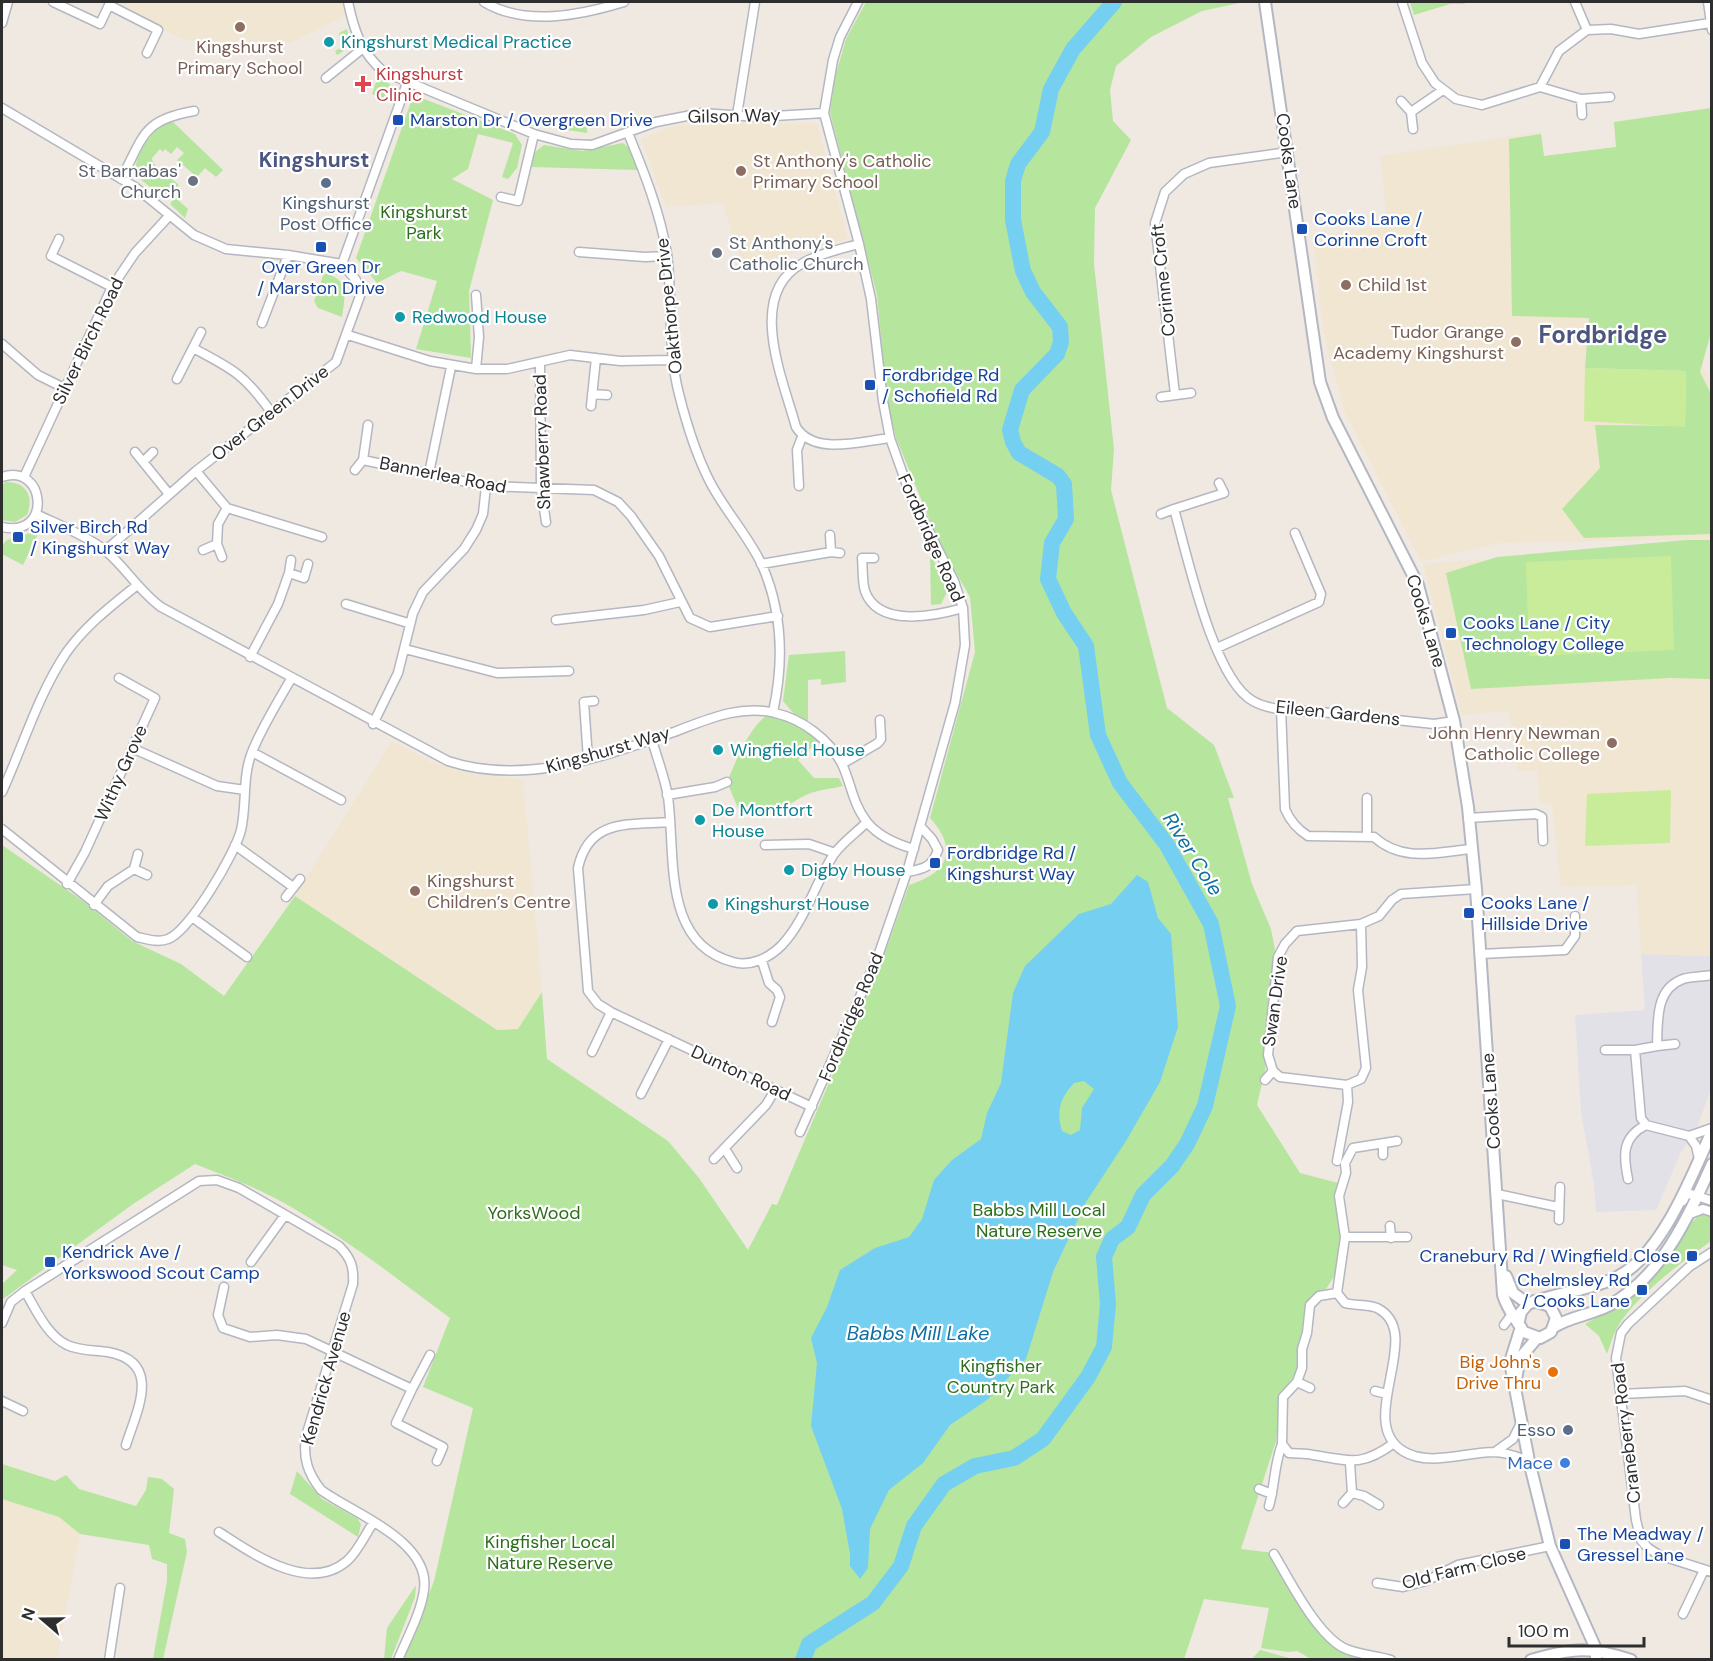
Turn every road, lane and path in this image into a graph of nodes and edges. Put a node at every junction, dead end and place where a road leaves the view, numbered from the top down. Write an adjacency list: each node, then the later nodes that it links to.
1 (8, 2): 12 (street)
2 (53, 2): 16 (street)
3 (348, 2): 15 (street, Gilson Way)
4 (484, 2): 5 (street)
5 (624, 2)
6 (754, 2): 28 (street)
7 (858, 2): 27 (street, Fordbridge Road)
8 (1265, 2): 33 (street, Cooks Lane)
9 (1402, 2): 20 (street)
10 (1575, 2): 14 (street)
11 (1708, 2): 13 (street)
12 (2, 23)
13 (1711, 26): 14 (street)
14 (1587, 30): 19 (street)
15 (362, 49): 17 (street); 18 (street, Gilson Way)
16 (147, 53)
17 (326, 78)
18 (407, 83): 32 (street, Gilson Way); 42 (street)
19 (1540, 87): 20 (street); 22 (street)
20 (1443, 90): 26 (street)
21 (1610, 97): 22 (street)
22 (1581, 99): 29 (street)
23 (1401, 101): 26 (street)
24 (2, 108): 34 (street)
25 (194, 111): 34 (street)
26 (1411, 112): 30 (street)
27 (824, 113): 28 (street, Gilson Way); 38 (street, Fordbridge Road)
28 (737, 115): 31 (street, Gilson Way)
29 (1582, 115)
30 (1413, 129)
31 (628, 133): 32 (street, Gilson Way); 41 (street, Oakthorpe Drive)
32 (534, 134): 35 (street)
33 (1288, 152): 59 (street, Corinne Croft); 116 (street, Cooks Lane)
34 (121, 179): 36 (street)
35 (501, 197)
36 (169, 216): 40 (street); 43 (street, Silver Birch Road)
37 (59, 239): 43 (street)
38 (860, 244): 65 (street); 66 (street, Fordbridge Road)
39 (579, 252): 41 (street)
40 (288, 255): 42 (street); 45 (street)
41 (667, 256): 51 (street, Oakthorpe Drive)
42 (342, 264): 47 (street, Over Green Drive)
43 (112, 287): 56 (street, Silver Birch Road)
44 (476, 296): 54 (street)
45 (262, 323)
46 (201, 332): 49 (street)
47 (348, 334): 53 (street); 63 (street, Over Green Drive)
48 (2, 344): 56 (street)
49 (194, 348): 55 (street); 63 (street)
50 (596, 358): 51 (street); 52 (street); 58 (street)
51 (672, 360): 97 (street, Oakthorpe Drive)
52 (540, 362): 54 (street); 79 (street, Shawberry Road)
53 (451, 367): 54 (street); 73 (street)
54 (476, 369)
55 (177, 379)
56 (64, 388): 75 (street, Silver Birch Road)
57 (1191, 393): 59 (street)
58 (592, 394): 60 (street); 62 (street)
59 (1175, 394): 61 (street)
60 (607, 395)
61 (1161, 397)
62 (591, 406)
63 (271, 412): 72 (street, Over Green Drive)
64 (365, 430): 69 (street, Bannerlea Road)
65 (802, 437): 66 (street); 78 (street)
66 (890, 438): 102 (street, Fordbridge Road)
67 (153, 452): 70 (street)
68 (135, 453): 70 (street)
69 (363, 460): 71 (street, Bannerlea Road); 73 (street, Bannerlea Road)
70 (142, 462): 80 (street)
71 (355, 470)
72 (196, 471): 80 (street, Over Green Drive); 81 (street)
73 (429, 473): 77 (street, Bannerlea Road)
74 (2, 477): 75 (street)
75 (24, 477): 83 (street)
76 (1219, 483): 82 (street)
77 (486, 486): 79 (street, Bannerlea Road); 105 (street)
78 (799, 486)
79 (541, 489): 85 (street, Shawberry Road); 100 (street, Bannerlea Road)
80 (169, 494): 91 (street, Over Green Drive)
81 (227, 508): 89 (street); 90 (street)
82 (1174, 509): 84 (street); 106 (street, Eileen Gardens)
83 (36, 514): 86 (street); 91 (street)
84 (1161, 514)
85 (546, 522)
86 (2, 527)
87 (1295, 533): 106 (street)
88 (830, 535): 97 (street)
89 (322, 537)
90 (217, 544): 92 (street); 93 (street)
91 (105, 550): 99 (street, Kingshurst Way)
92 (203, 550)
93 (222, 557)
94 (874, 558): 102 (street)
95 (291, 560): 98 (street)
96 (308, 564): 98 (street)
97 (761, 564): 103 (street, Oakthorpe Drive)
98 (289, 573): 108 (street)
99 (136, 586): 108 (street, Kingshurst Way); 125 (street)
100 (680, 602): 103 (street, Bannerlea Road); 104 (street)
101 (346, 604): 105 (street)
102 (963, 608): 132 (street, Fordbridge Road)
103 (778, 616): 114 (street, Oakthorpe Drive)
104 (556, 620)
105 (408, 623): 107 (street)
106 (1217, 648): 113 (street, Eileen Gardens)
107 (405, 649): 109 (street); 117 (street)
108 (250, 657): 111 (street, Kingshurst Way)
109 (568, 670)
110 (119, 678): 119 (street, Withy Grove)
111 (291, 679): 117 (street, Kingshurst Way); 120 (street)
112 (594, 701): 121 (street)
113 (1281, 709): 116 (street, Eileen Gardens); 134 (street)
114 (773, 712): 118 (street, Kingshurst Way); 122 (street, Kingshurst Way)
115 (880, 720): 122 (street)
116 (1454, 722): 129 (street, Cooks Lane)
117 (373, 724): 121 (street, Kingshurst Way)
118 (652, 740): 121 (street, Kingshurst Way); 126 (street)
119 (132, 748): 124 (street); 146 (street, Withy Grove)
120 (252, 752): 124 (street); 128 (street)
121 (588, 759)
122 (842, 764): 131 (street, Kingshurst Way)
123 (727, 782): 126 (street)
124 (245, 790): 136 (street)
125 (2, 792)
126 (667, 795): 130 (street)
127 (1367, 798): 134 (street)
128 (341, 800)
129 (1468, 818): 135 (street); 139 (street, Cooks Lane)
130 (670, 822): 156 (street); 158 (street, Dunton Road)
131 (867, 822): 138 (street, Kingshurst Way); 140 (street)
132 (921, 827): 138 (street, Fordbridge Road); 143 (street)
133 (2, 829): 146 (street)
134 (1366, 836): 139 (street)
135 (1543, 841)
136 (235, 845): 147 (street); 152 (street)
137 (765, 845): 140 (street)
138 (914, 849): 143 (street, Fordbridge Road)
139 (1472, 849): 148 (street, Cooks Lane)
140 (835, 853): 156 (street)
141 (138, 854): 142 (street)
142 (134, 869): 144 (street); 150 (street)
143 (907, 872): 171 (street, Fordbridge Road)
144 (147, 875)
145 (300, 879): 147 (street)
146 (67, 884): 150 (street)
147 (293, 887): 149 (street)
148 (1476, 890): 153 (street, Swan Drive); 154 (street, Cooks Lane)
149 (286, 897)
150 (94, 905): 152 (street)
151 (1575, 916): 154 (street)
152 (192, 917): 155 (street)
153 (1361, 924): 166 (street, Swan Drive); 168 (street)
154 (1481, 954): 187 (street, Cooks Lane)
155 (247, 957)
156 (762, 961): 159 (street)
157 (1712, 975): 162 (street)
158 (611, 1012): 160 (street, Dunton Road); 165 (street)
159 (772, 1022)
160 (669, 1039): 169 (street, Dunton Road); 170 (street, Dunton Road)
161 (1675, 1044): 162 (street)
162 (1657, 1046): 164 (street)
163 (1605, 1050): 164 (street)
164 (1635, 1050): 172 (street)
165 (592, 1052)
166 (1273, 1071): 167 (street); 168 (street, Swan Drive)
167 (1265, 1080)
168 (1347, 1085): 182 (street)
169 (775, 1090): 171 (street, Dunton Road); 178 (street)
170 (641, 1094)
171 (812, 1107): 174 (street, Fordbridge Road)
172 (1646, 1125): 175 (street); 185 (street)
173 (1712, 1130): 175 (street); 181 (street)
174 (800, 1132)
175 (1689, 1136): 181 (street)
176 (1397, 1141): 177 (street)
177 (1383, 1144): 179 (street); 197 (street)
178 (725, 1149): 180 (street); 184 (street)
179 (1383, 1155)
180 (714, 1159)
181 (1699, 1159): 196 (street)
182 (1337, 1161)
183 (1712, 1164): 188 (street)
184 (737, 1168)
185 (1628, 1179)
186 (1560, 1186): 190 (street)
187 (1497, 1194): 190 (street); 201 (street, Cooks Lane)
188 (1697, 1196): 189 (street); 192 (street); 196 (street)
189 (1712, 1201)
190 (1558, 1207): 194 (street)
191 (1712, 1212): 192 (street)
192 (1690, 1214): 210 (street)
193 (285, 1215): 202 (street); 204 (street, Kendrick Avenue); 212 (street, Kendrick Avenue)
194 (1559, 1220)
195 (1390, 1226): 199 (street)
196 (1662, 1230): 206 (street)
197 (1346, 1237): 199 (street); 205 (street)
198 (1407, 1237): 199 (street)
199 (1391, 1238)
200 (1712, 1251): 220 (street, Craneberry Road)
201 (1502, 1261): 206 (street, Cooks Lane); 207 (street, Cooks Lane)
202 (251, 1262)
203 (224, 1287): 212 (street)
204 (25, 1291): 208 (street, Kendrick Avenue); 227 (street)
205 (1337, 1293): 214 (street); 219 (street)
206 (1531, 1303): 207 (street); 210 (street, Cooks Lane)
207 (1517, 1321): 209 (street); 211 (street); 218 (street)
208 (2, 1323)
209 (1504, 1325)
210 (1554, 1327): 211 (street)
211 (1537, 1338): 218 (street)
212 (333, 1350): 216 (street); 238 (street, Kendrick Avenue)
213 (430, 1355): 216 (street)
214 (1297, 1382): 215 (street); 226 (street)
215 (1310, 1388)
216 (412, 1389): 229 (street)
217 (1375, 1391): 219 (street)
218 (1516, 1392): 224 (street)
219 (1387, 1394): 225 (street)
220 (1621, 1394): 221 (street); 242 (street, Craneberry Road)
221 (1712, 1400)
222 (2, 1401): 223 (street)
223 (23, 1411)
224 (1521, 1423): 228 (street); 230 (street)
225 (1394, 1443): 228 (street); 231 (street)
226 (1282, 1444): 231 (street); 234 (street)
227 (126, 1445)
228 (1494, 1452): 230 (street)
229 (437, 1461)
230 (1529, 1461): 240 (street)
231 (1350, 1462): 233 (street)
232 (1259, 1489): 234 (street)
233 (1352, 1493): 235 (street); 236 (street)
234 (1272, 1494): 237 (street)
235 (1343, 1503)
236 (1379, 1505)
237 (1269, 1506)
238 (373, 1523): 239 (street); 248 (street, Kendrick Avenue)
239 (219, 1532)
240 (1550, 1546): 243 (street, Old Farm Close); 246 (street)
241 (1274, 1554): 249 (street)
242 (1708, 1571): 245 (street)
243 (1377, 1583)
244 (120, 1588): 247 (street)
245 (1683, 1614)
246 (1596, 1654): 250 (street); 251 (street)
247 (109, 1659)
248 (398, 1659)
249 (1392, 1659)
250 (1531, 1659)
251 (1631, 1659)

